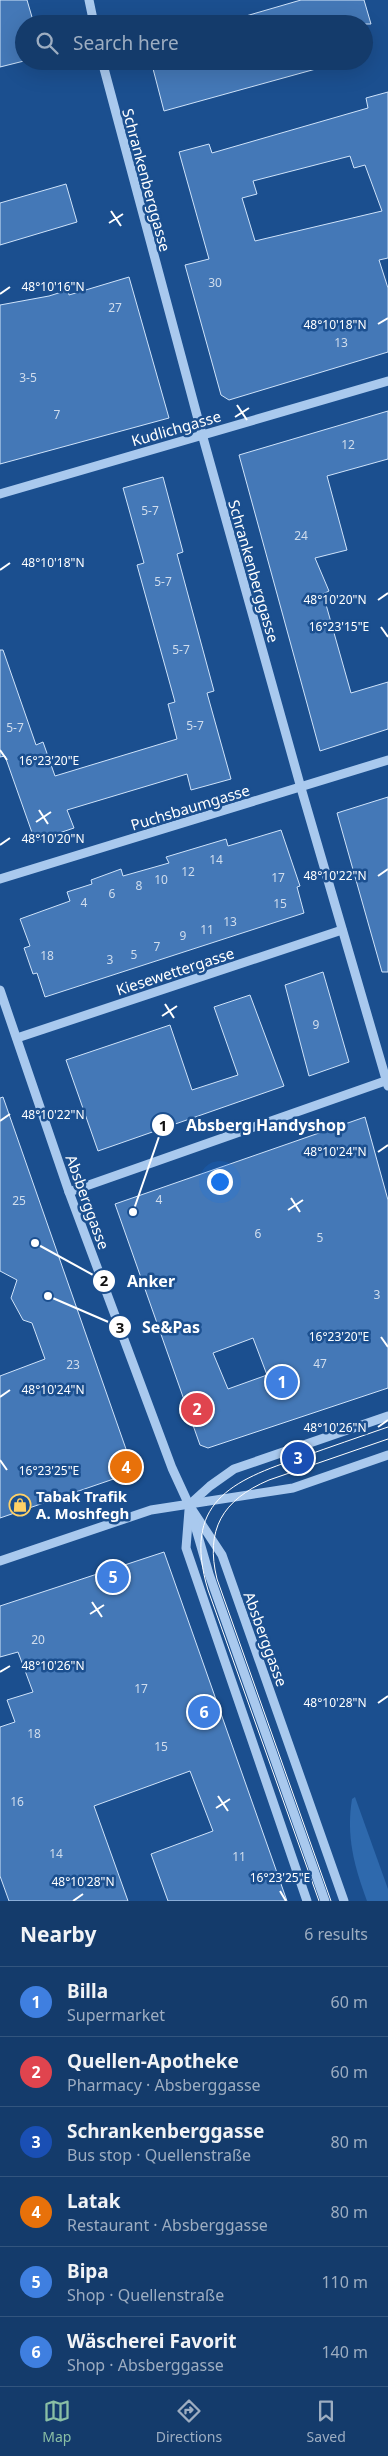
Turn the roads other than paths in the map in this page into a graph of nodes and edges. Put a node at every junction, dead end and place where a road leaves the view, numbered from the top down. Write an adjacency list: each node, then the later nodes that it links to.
1 (90, 0): 2 (street)
2 (92, 15)
3 (104, 70): 5 (street, Schrankenberggasse)
4 (388, 381): 5 (street, Kudlichgasse)
5 (202, 434): 6 (street, Kudlichgasse); 8 (street, Schrankenberggasse)
6 (0, 494)
7 (388, 760): 8 (street, Puchsbaumgasse)
8 (301, 788): 9 (street, Puchsbaumgasse); 10 (street, Schrankenberggasse)
9 (0, 879)
10 (342, 930): 12 (street, Kiesewettergasse); 13 (street, Schrankenberggasse)
11 (0, 990): 12 (street, Absberggasse)
12 (17, 1038): 14 (street, Absberggasse)
13 (387, 1082): 14 (street)
14 (69, 1192): 17 (street, Absberggasse)
15 (388, 1416): 17 (street)
16 (388, 1455): 17 (street)
17 (189, 1505): 18 (street); 19 (street, Absberggasse); 20 (street, Absberggasse); 21 (street, Absberggasse)
18 (0, 1561)
19 (307, 1901)
20 (325, 1901)
21 (344, 1901)

